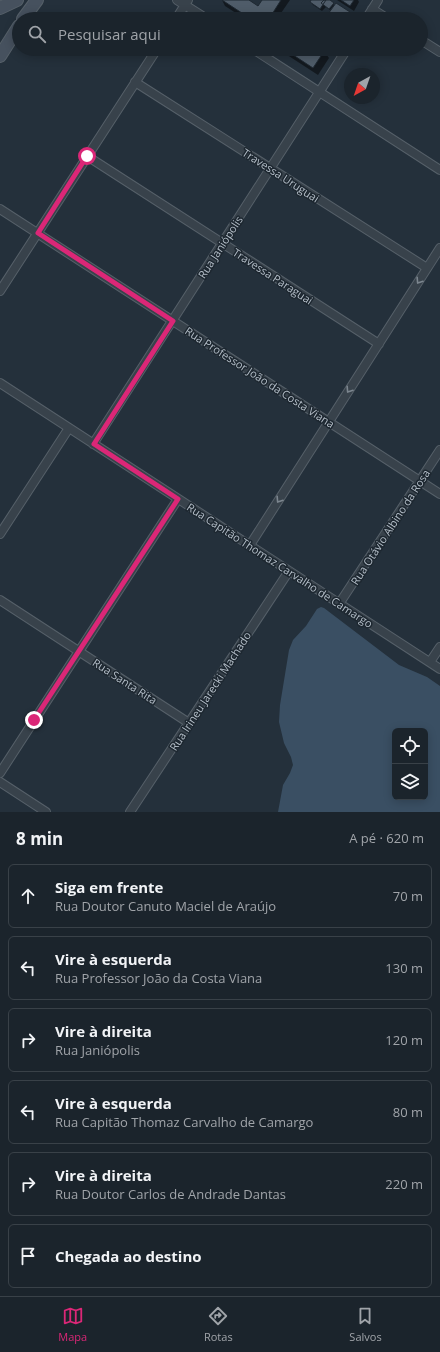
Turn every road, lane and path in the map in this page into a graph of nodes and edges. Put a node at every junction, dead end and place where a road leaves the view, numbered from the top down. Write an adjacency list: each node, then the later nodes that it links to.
1 (177, 0): 3 (street)
2 (378, 0): 6 (street)
3 (187, 2): 7 (street); 8 (street)
4 (0, 8): 5 (street)
5 (27, 8)
6 (372, 9): 9 (street); 10 (street)
7 (181, 12)
8 (199, 12)
9 (370, 12)
10 (377, 12)
11 (12, 35): 14 (street)
12 (428, 44): 13 (street)
13 (440, 52)
14 (0, 56)
15 (152, 56): 18 (street)
16 (264, 56): 19 (street)
17 (342, 56): 19 (street, Rua Janiópolis)
18 (135, 82): 20 (street); 21 (street, Travessa Uruguai)
19 (319, 92): 21 (street, Rua Janiópolis); 22 (street)
20 (87, 156): 24 (street); 25 (street, Travessa Paraguai)
21 (270, 168): 25 (street, Rua Janiópolis); 27 (street, Travessa Uruguai)
22 (440, 170)
23 (0, 209): 24 (street, Rua Professor João da Costa Viana)
24 (38, 233): 28 (street); 29 (street, Rua Professor João da Costa Viana)
25 (222, 243): 29 (street, Rua Janiópolis); 30 (street, Travessa Paraguai)
26 (440, 248): 27 (street)
27 (427, 268): 30 (street, one-way to 30)
28 (0, 291)
29 (173, 321): 32 (street, Rua Professor João da Costa Viana); 34 (street, Rua Janiópolis)
30 (379, 344): 32 (street, one-way to 32)
31 (0, 383): 33 (street, Rua Capitão Thomaz Carvalho de Camargo)
32 (329, 422): 36 (street, Rua Professor João da Costa Viana); 40 (street, one-way to 40)
33 (69, 428): 34 (street, Rua Capitão Thomaz Carvalho de Camargo); 39 (street)
34 (94, 444): 38 (street, Rua Capitão Thomaz Carvalho de Camargo)
35 (440, 450): 36 (street, Rua Otávio Albino da Rosa)
36 (420, 481): 37 (street, Rua Professor João da Costa Viana); 43 (street, Rua Otávio Albino da Rosa)
37 (440, 494)
38 (178, 499): 40 (street, Rua Capitão Thomaz Carvalho de Camargo); 45 (street)
39 (0, 534)
40 (250, 545): 41 (street, Rua Capitão Thomaz Carvalho de Camargo)
41 (289, 571): 43 (street, Rua Capitão Thomaz Carvalho de Camargo); 48 (street, Rua Irineu Jarecki Machado)
42 (0, 600): 45 (street, Rua Santa Rita)
43 (340, 604): 46 (street, Rua Capitão Thomaz Carvalho de Camargo)
44 (440, 647): 46 (street)
45 (79, 651): 48 (street, Rua Santa Rita); 49 (street)
46 (430, 662): 47 (street, Rua Capitão Thomaz Carvalho de Camargo)
47 (440, 669)
48 (189, 723): 52 (street, Rua Irineu Jarecki Machado)
49 (0, 773)
50 (0, 782): 51 (street)
51 (46, 812)
52 (130, 812)

